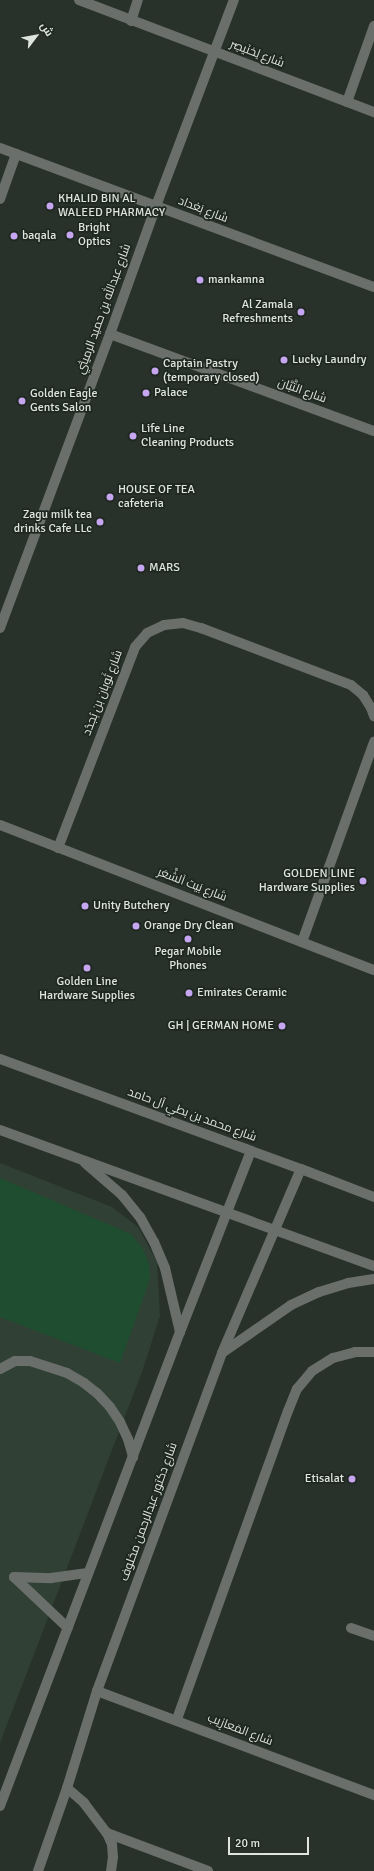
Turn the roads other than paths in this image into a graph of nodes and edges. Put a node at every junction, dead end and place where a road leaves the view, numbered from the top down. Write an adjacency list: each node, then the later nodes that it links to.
1 (79, 0): 4 (street, شارع لِخنَيصِر)
2 (138, 0): 4 (street)
3 (234, 0): 6 (street, شارع عبدالله بن حميد الرميثي)
4 (131, 21): 6 (street, شارع لِخنَيصِر)
5 (374, 26): 7 (street)
6 (214, 52): 7 (street, شارع لِخنَيصِر); 12 (street, شارع عبدالله بن حميد الرميثي)
7 (347, 102): 8 (street, شارع لِخنَيصِر)
8 (374, 112)
9 (0, 148): 10 (street, شارع بَغداد)
10 (16, 154): 11 (street); 12 (street, شارع بَغداد)
11 (0, 199)
12 (156, 206): 13 (street, شارع بَغداد); 14 (street, شارع عبدالله بن حميد الرميثي)
13 (374, 288)
14 (110, 334): 15 (street, شارع التَّبَّان); 16 (street, شارع عبدالله بن حميد الرميثي)
15 (374, 431)
16 (0, 628)
17 (374, 716): 20 (street, شارع ثَوبان بن بُجدُد)
18 (374, 742): 21 (street)
19 (0, 825): 20 (street, شارع بَيت اَلشَّعَر)
20 (58, 848): 21 (street, شارع بَيت اَلشَّعَر)
21 (302, 942): 22 (street, شارع بَيت اَلشَّعَر)
22 (374, 970)
23 (0, 1059): 25 (street, شارع محمد بن بطي آل حامد)
24 (0, 1130): 26 (street)
25 (251, 1151): 27 (street, شارع محمد بن بطي آل حامد); 29 (street)
26 (79, 1158): 29 (street); 33 (street)
27 (302, 1169): 28 (street, شارع محمد بن بطي آل حامد); 30 (street, شارع دكتور عبدالرحمن مخلوف)
28 (374, 1197)
29 (227, 1212): 30 (street); 33 (street)
30 (274, 1230): 31 (street); 35 (street, شارع دكتور عبدالرحمن مخلوف)
31 (374, 1266)
32 (374, 1279): 35 (street)
33 (180, 1332): 37 (street)
34 (374, 1352): 43 (street)
35 (222, 1353): 42 (street, شارع دكتور عبدالرحمن مخلوف)
36 (0, 1369): 37 (street)
37 (132, 1457): 38 (street)
38 (88, 1573): 39 (street); 39 (street)
39 (68, 1628): 46 (street)
40 (351, 1628): 41 (street)
41 (374, 1636)
42 (97, 1691): 43 (street, شارع المَعازِيب); 44 (street, شارع دكتور عبدالرحمن مخلوف)
43 (177, 1720): 45 (street, شارع المَعازِيب)
44 (67, 1788): 47 (street); 48 (street, شارع دكتور عبدالرحمن مخلوف)
45 (374, 1795)
46 (0, 1806)
47 (108, 1833): 49 (street); 50 (street)
48 (38, 1871)
49 (111, 1871)
50 (208, 1871)

